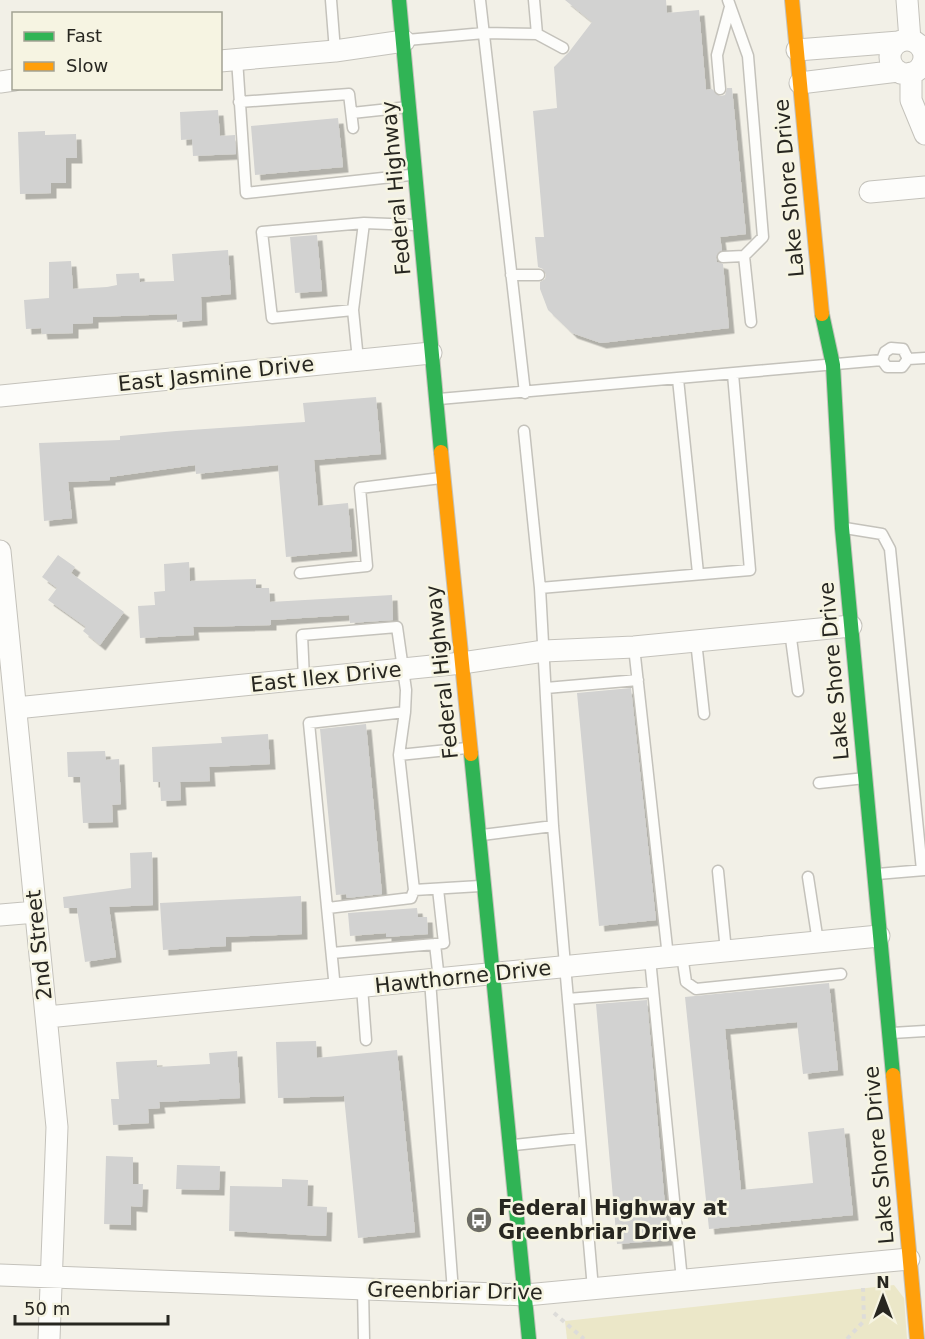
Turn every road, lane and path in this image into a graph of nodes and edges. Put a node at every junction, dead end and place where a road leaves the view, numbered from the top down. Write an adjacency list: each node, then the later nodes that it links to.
1 (331, 0): 14 (lane)
2 (399, 0): 10 (main road, Federal Highway)
3 (480, 0): 8 (lane)
4 (534, 0): 9 (lane)
5 (792, 0): 13 (main road, Lake Shore Drive)
6 (908, 0): 11 (street)
7 (729, 4): 18 (lane); 29 (lane)
8 (484, 33): 9 (lane); 10 (lane); 31 (lane)
9 (537, 34): 12 (lane)
10 (404, 41): 14 (street); 20 (main road, Federal Highway)
11 (904, 41): 13 (street); 16 (street); 16 (street)
12 (563, 48)
13 (797, 50): 17 (main road, Lake Shore Drive)
14 (335, 51): 15 (street)
15 (229, 60): 19 (lane)
16 (905, 72): 17 (street); 23 (street)
17 (800, 83): 40 (main road, Lake Shore Drive)
18 (720, 89)
19 (239, 102): 21 (lane); 24 (lane)
20 (410, 106): 21 (lane); 24 (main road, Federal Highway)
21 (352, 113): 22 (lane)
22 (353, 128)
23 (925, 134)
24 (413, 175): 28 (main road, Federal Highway)
25 (925, 187): 26 (street)
26 (870, 192)
27 (364, 223): 28 (lane); 33 (lane); 33 (lane)
28 (419, 225): 35 (main road, Federal Highway)
29 (744, 256): 30 (lane); 34 (lane)
30 (723, 257)
31 (511, 275): 32 (lane); 43 (lane)
32 (539, 275)
33 (353, 310): 38 (lane)
34 (751, 322)
35 (431, 353): 38 (street, East Jasmine Drive); 45 (main road, Federal Highway)
36 (925, 358): 37 (lane)
37 (908, 359): 39 (lane); 39 (lane)
38 (358, 360): 44 (street, East Jasmine Drive)
39 (882, 360): 40 (lane)
40 (833, 365): 41 (lane); 48 (main road, Lake Shore Drive)
41 (733, 374): 42 (lane); 51 (lane)
42 (678, 379): 43 (lane); 51 (lane)
43 (525, 393): 45 (lane)
44 (0, 396)
45 (436, 399): 47 (main road, Federal Highway)
46 (525, 431): 53 (lane)
47 (444, 478): 50 (lane); 59 (main road, Federal Highway)
48 (842, 528): 54 (main road, Lake Shore Drive); 74 (lane)
49 (0, 551): 52 (street, 2nd Street)
50 (300, 573)
51 (698, 573): 53 (lane)
52 (2, 587): 65 (street, 2nd Street)
53 (540, 588): 58 (lane)
54 (851, 626): 55 (street, East Ilex Drive); 70 (main road, Lake Shore Drive)
55 (790, 631): 56 (street, East Ilex Drive); 64 (lane)
56 (696, 641): 57 (street, East Ilex Drive); 67 (lane)
57 (634, 646): 58 (street, East Ilex Drive); 62 (lane)
58 (544, 651): 59 (street, East Ilex Drive); 63 (lane)
59 (462, 663): 60 (street, East Ilex Drive); 68 (main road, Federal Highway)
60 (404, 669): 61 (street, East Ilex Drive); 61 (lane); 66 (lane)
61 (304, 679): 65 (street, East Ilex Drive)
62 (638, 680): 63 (lane); 89 (lane)
63 (546, 688): 72 (lane)
64 (798, 691)
65 (16, 708): 82 (street, 2nd Street)
66 (405, 712): 69 (lane); 81 (lane)
67 (704, 714)
68 (471, 747): 69 (lane); 73 (main road, Federal Highway)
69 (399, 755): 80 (lane)
70 (865, 778): 71 (lane); 76 (main road, Lake Shore Drive)
71 (819, 783)
72 (553, 826): 73 (lane); 90 (lane)
73 (479, 836): 78 (main road, Federal Highway)
74 (923, 870): 76 (lane)
75 (718, 871): 87 (lane)
76 (874, 874): 84 (main road, Lake Shore Drive)
77 (808, 878): 85 (lane)
78 (484, 886): 79 (lane); 91 (main road, Federal Highway)
79 (438, 889): 80 (lane); 86 (lane)
80 (414, 890): 81 (lane)
81 (328, 908): 88 (lane)
82 (36, 912): 83 (street); 98 (street, 2nd Street)
83 (0, 915)
84 (879, 936): 85 (street, Hawthorne Drive); 100 (main road, Lake Shore Drive)
85 (818, 942): 87 (street, Hawthorne Drive)
86 (435, 944): 88 (lane); 93 (lane)
87 (726, 951): 89 (street, Hawthorne Drive)
88 (332, 953): 95 (lane)
89 (666, 957): 90 (street, Hawthorne Drive); 92 (lane); 96 (lane)
90 (565, 967): 91 (street, Hawthorne Drive); 97 (lane)
91 (493, 974): 93 (street, Hawthorne Drive); 103 (main road, Federal Highway)
92 (841, 974)
93 (434, 980): 94 (street, Hawthorne Drive); 111 (lane)
94 (362, 987): 95 (street, Hawthorne Drive); 101 (lane)
95 (336, 989): 98 (street, Hawthorne Drive)
96 (653, 992): 97 (lane); 107 (lane)
97 (568, 999): 102 (lane)
98 (47, 1017): 106 (street, 2nd Street)
99 (925, 1031): 100 (lane)
100 (888, 1034): 104 (main road, Lake Shore Drive)
101 (366, 1040)
102 (580, 1138): 103 (lane); 110 (lane)
103 (511, 1146): 112 (main road, Federal Highway)
104 (917, 1258): 107 (street, Greenbriar Drive); 118 (main road, Lake Shore Drive)
105 (0, 1275): 106 (street, Greenbriar Drive)
106 (52, 1277): 109 (street, Greenbriar Drive); 113 (street, 2nd Street)
107 (682, 1280): 110 (street, Greenbriar Drive)
108 (863, 1288): 117 (path)
109 (363, 1289): 111 (street, Greenbriar Drive); 114 (lane)
110 (593, 1289): 112 (street, Greenbriar Drive)
111 (453, 1292): 112 (street, Greenbriar Drive)
112 (526, 1295): 115 (main road, Federal Highway); 116 (path)
113 (49, 1339)
114 (364, 1339)
115 (529, 1339)
116 (584, 1339)
117 (847, 1339)
118 (917, 1339)

